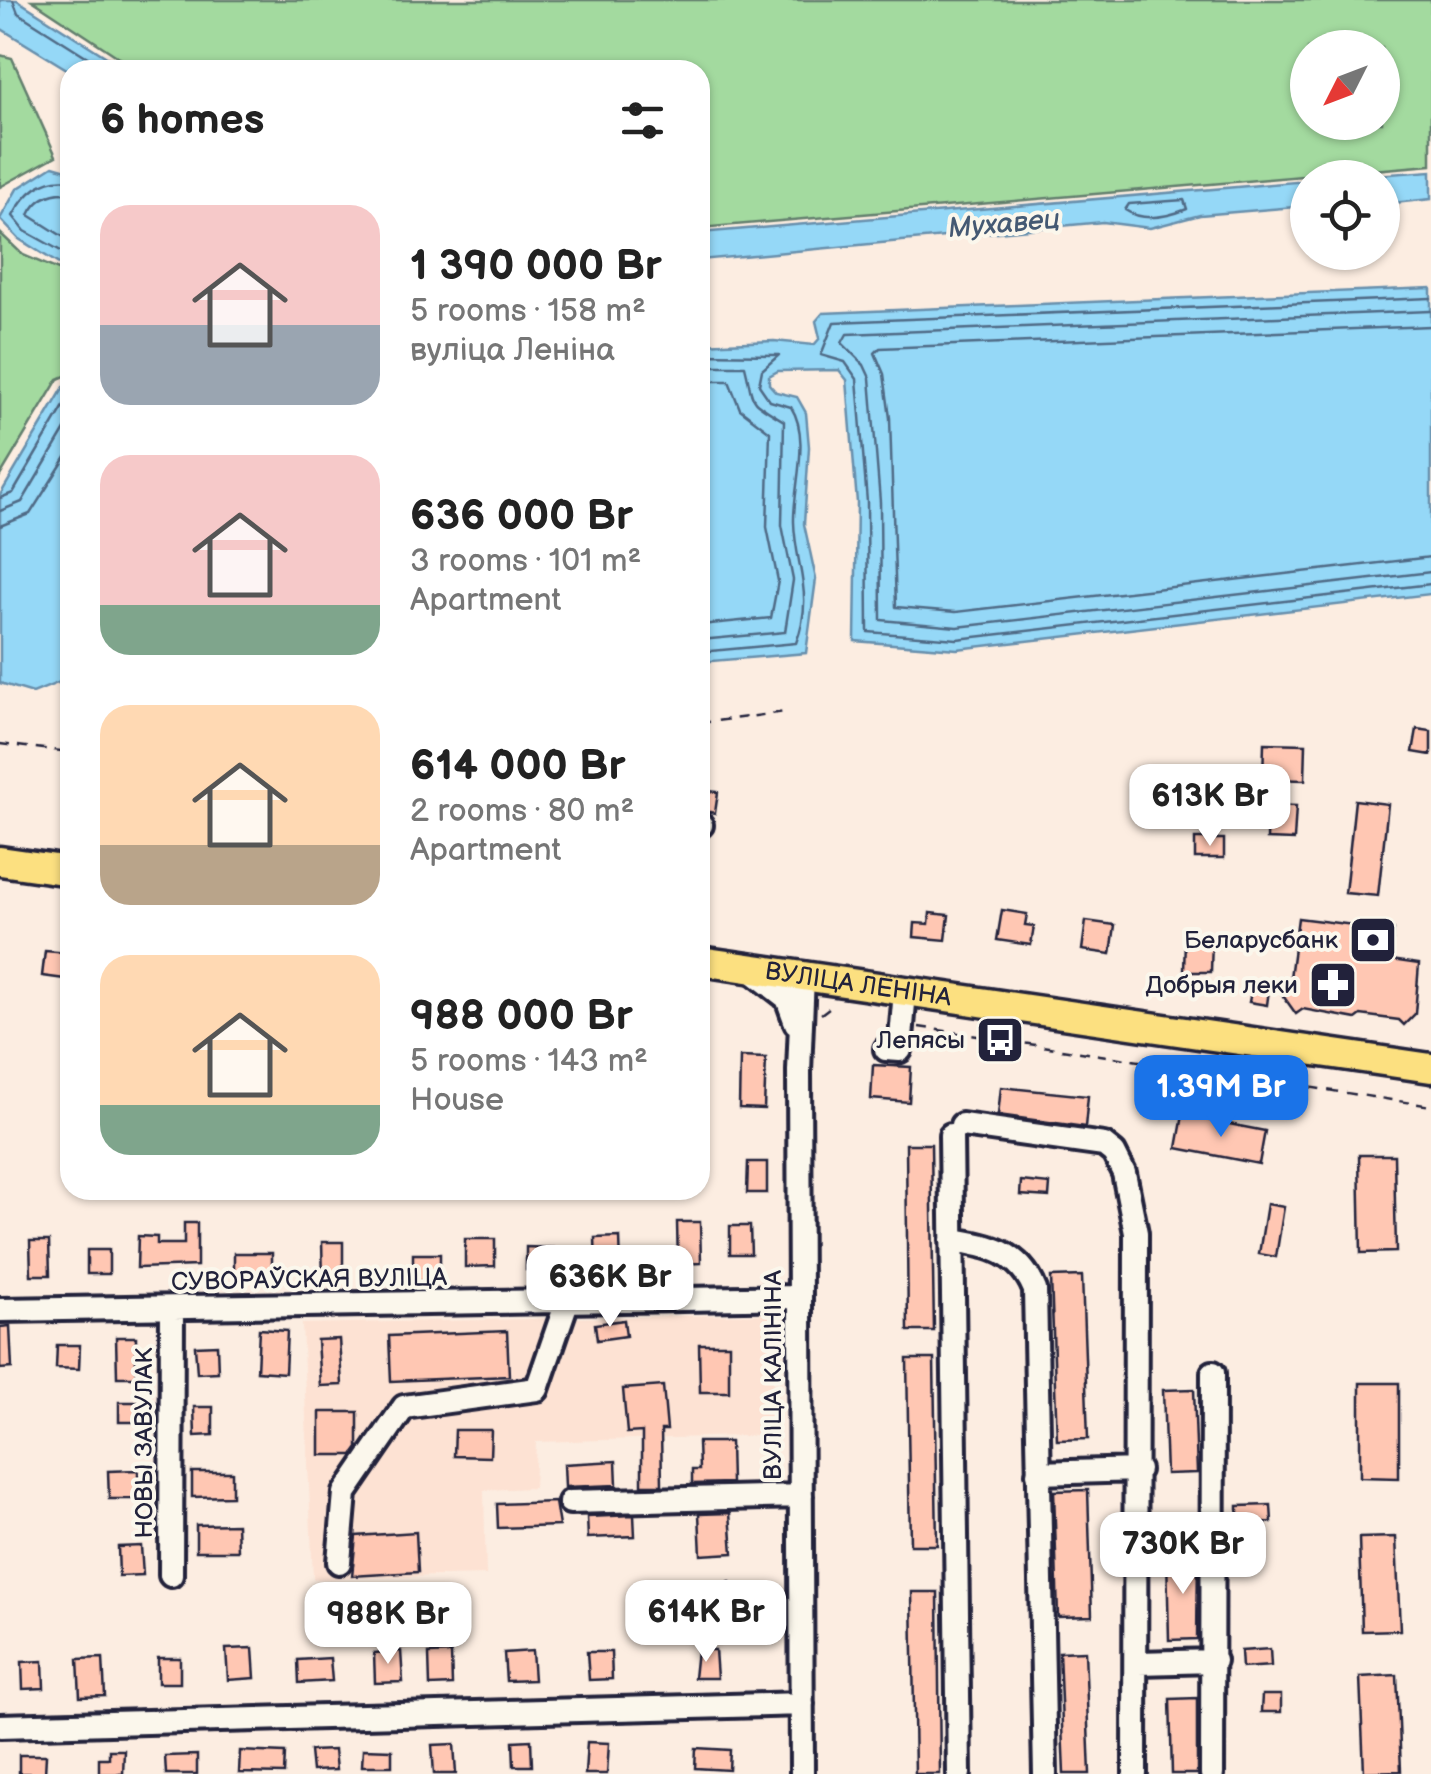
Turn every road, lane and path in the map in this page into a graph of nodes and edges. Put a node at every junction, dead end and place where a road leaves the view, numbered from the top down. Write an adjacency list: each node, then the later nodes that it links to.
1 (786, 712): 2 (path)
2 (710, 722)
3 (0, 744): 4 (path)
4 (60, 751)
5 (0, 861): 6 (main road)
6 (60, 869)
7 (710, 963): 8 (main road, ВУЛІЦА ЛЕНІНА)
8 (746, 968): 9 (main road, ВУЛІЦА ЛЕНІНА); 13 (street)
9 (803, 976): 10 (main road, ВУЛІЦА ЛЕНІНА); 13 (street, ВУЛІЦА КАЛІНІНА)
10 (849, 992): 11 (main road, ВУЛІЦА ЛЕНІНА); 12 (path); 13 (street)
11 (904, 1004): 14 (street); 15 (main road, ВУЛІЦА ЛЕНІНА); 16 (path)
12 (815, 1021)
13 (800, 1041): 18 (street, ВУЛІЦА КАЛІНІНА)
14 (886, 1048)
15 (1431, 1068)
16 (1431, 1106)
17 (952, 1240): 23 (street); 24 (street); 34 (street)
18 (800, 1297): 19 (street, СУВОРАЎСКАЯ ВУЛІЦА); 25 (street, ВУЛІЦА КАЛІНІНА)
19 (566, 1302): 21 (street, СУВОРАЎСКАЯ ВУЛІЦА); 27 (street)
20 (0, 1310): 21 (street, СУВОРАЎСКАЯ ВУЛІЦА)
21 (172, 1310): 28 (street, НОВЫ ЗАВУЛАК)
22 (1213, 1372): 29 (street)
23 (1138, 1470): 24 (street); 30 (street)
24 (1038, 1473): 35 (street)
25 (802, 1496): 26 (street); 31 (street, ВУЛІЦА КАЛІНІНА)
26 (570, 1502)
27 (339, 1562)
28 (171, 1575)
29 (1214, 1662): 30 (street); 37 (street)
30 (1138, 1663): 36 (street)
31 (802, 1704): 32 (street); 33 (street, ВУЛІЦА КАЛІНІНА)
32 (0, 1726)
33 (802, 1774)
34 (959, 1774)
35 (1045, 1774)
36 (1135, 1774)
37 (1212, 1774)

